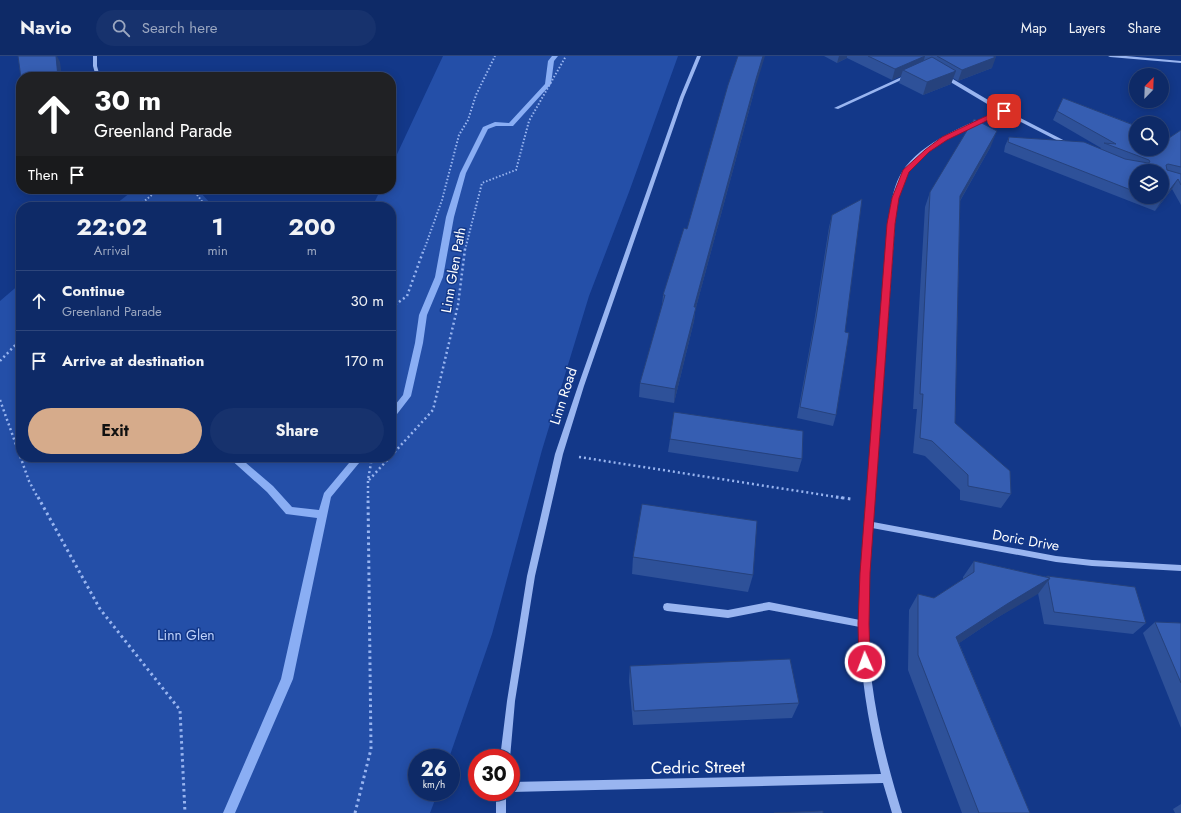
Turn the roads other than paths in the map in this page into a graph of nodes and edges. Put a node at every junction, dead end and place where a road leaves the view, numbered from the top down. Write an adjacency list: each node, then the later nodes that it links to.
1 (95, 56): 6 (street)
2 (699, 56): 15 (street, Linn Road)
3 (1110, 56): 4 (street)
4 (1181, 62)
5 (935, 71): 9 (street)
6 (97, 72)
7 (914, 74): 8 (street)
8 (836, 108)
9 (1004, 111): 10 (street); 11 (street)
10 (1075, 148)
11 (869, 524): 12 (street, Doric Drive); 14 (street)
12 (1181, 568)
13 (667, 607): 14 (street)
14 (863, 624): 16 (street)
15 (506, 749)
16 (886, 778): 17 (street, Cedric Street); 20 (street)
17 (520, 787)
18 (501, 801): 19 (street)
19 (501, 813)
20 (897, 813)

